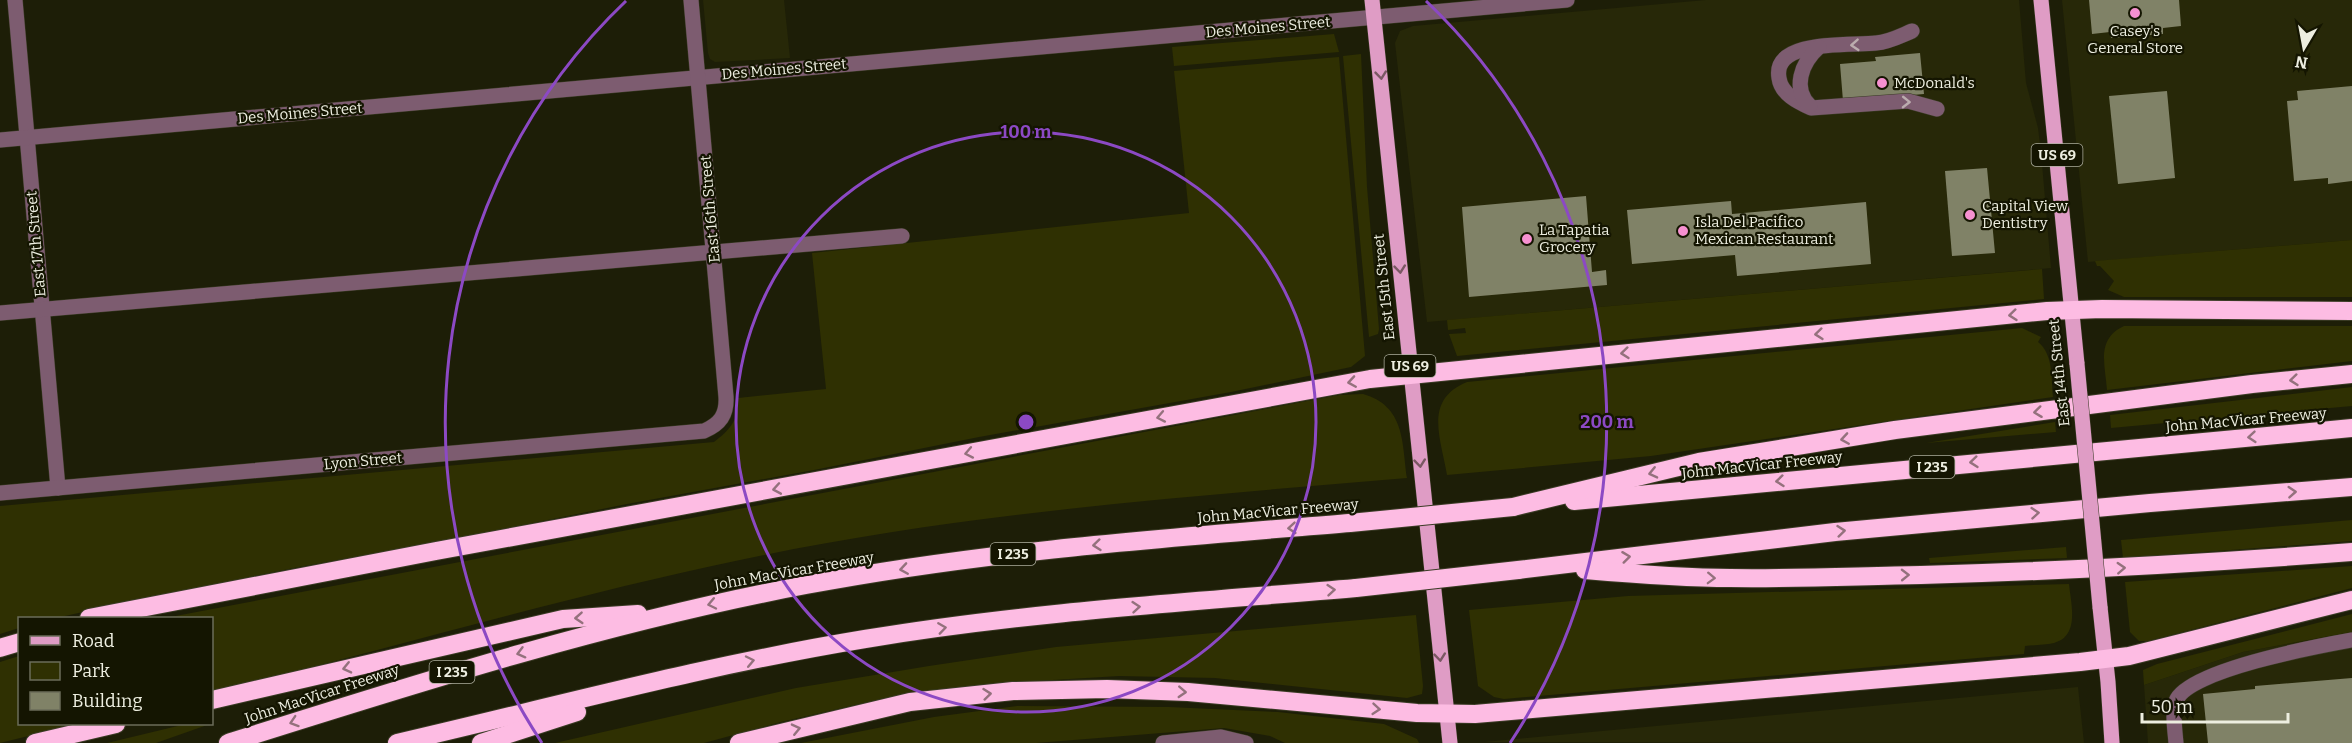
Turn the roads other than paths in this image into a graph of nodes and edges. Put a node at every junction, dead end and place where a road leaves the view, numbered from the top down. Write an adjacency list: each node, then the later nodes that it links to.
1 (15, 0): 12 (street, East 17th Street)
2 (691, 0): 9 (street, East 16th Street)
3 (1372, 0): 6 (main road, East 15th Street / US 69)
4 (1567, 0): 6 (street, Des Moines Street)
5 (2041, 0): 17 (main road, East 14th Street / US 69)
6 (1374, 17): 9 (street, Des Moines Street); 20 (main road, East 15th Street / US 69, one-way to 20)
7 (1912, 31): 8 (street, one-way to 8)
8 (1819, 47): 10 (street); 10 (street)
9 (698, 77): 12 (street, Des Moines Street); 15 (street, East 16th Street)
10 (1811, 108): 11 (street, one-way to 11)
11 (1936, 109)
12 (28, 138): 13 (street, Des Moines Street); 16 (street, East 17th Street)
13 (0, 140)
14 (902, 236): 15 (street)
15 (713, 252): 16 (street); 22 (street, East 16th Street)
16 (42, 310): 19 (street); 25 (street, East 17th Street)
17 (2071, 310): 18 (highway); 20 (highway, one-way to 20); 36 (main road, East 14th Street / US 69, bridge)
18 (2352, 311)
19 (0, 313)
20 (1410, 374): 32 (highway, one-way to 32); 39 (main road, East 15th Street / US 69, one-way to 39)
21 (2352, 374): 27 (highway, one-way to 27)
22 (722, 418): 25 (street, Lyon Street)
23 (2352, 428): 27 (highway, John MacVicar Freeway / I 235, one-way to 27)
24 (2352, 487): 29 (highway, one-way to 24)
25 (58, 488): 26 (street, Lyon Street)
26 (0, 493)
27 (1513, 507): 31 (highway, John MacVicar Freeway / I 235, one-way to 31, bridge)
28 (2352, 552): 29 (highway, one-way to 28)
29 (1547, 567): 37 (highway, one-way to 29, bridge)
30 (2352, 600): 36 (highway)
31 (679, 611): 38 (highway, one-way to 38); 42 (highway, John MacVicar Freeway / I 235, one-way to 42)
32 (94, 617)
33 (2352, 640): 50 (street)
34 (18, 643): 35 (highway)
35 (0, 648)
36 (2104, 659): 39 (highway); 49 (main road, East 14th Street / US 69)
37 (693, 674): 43 (highway); 44 (highway)
38 (213, 700)
39 (1446, 714): 45 (highway, one-way to 39); 48 (main road, US 69)
40 (108, 725): 41 (highway)
41 (35, 743)
42 (228, 743)
43 (397, 743)
44 (481, 743)
45 (739, 743)
46 (1163, 743): 47 (street)
47 (1246, 743)
48 (1450, 743)
49 (2112, 743)
50 (2176, 743)

